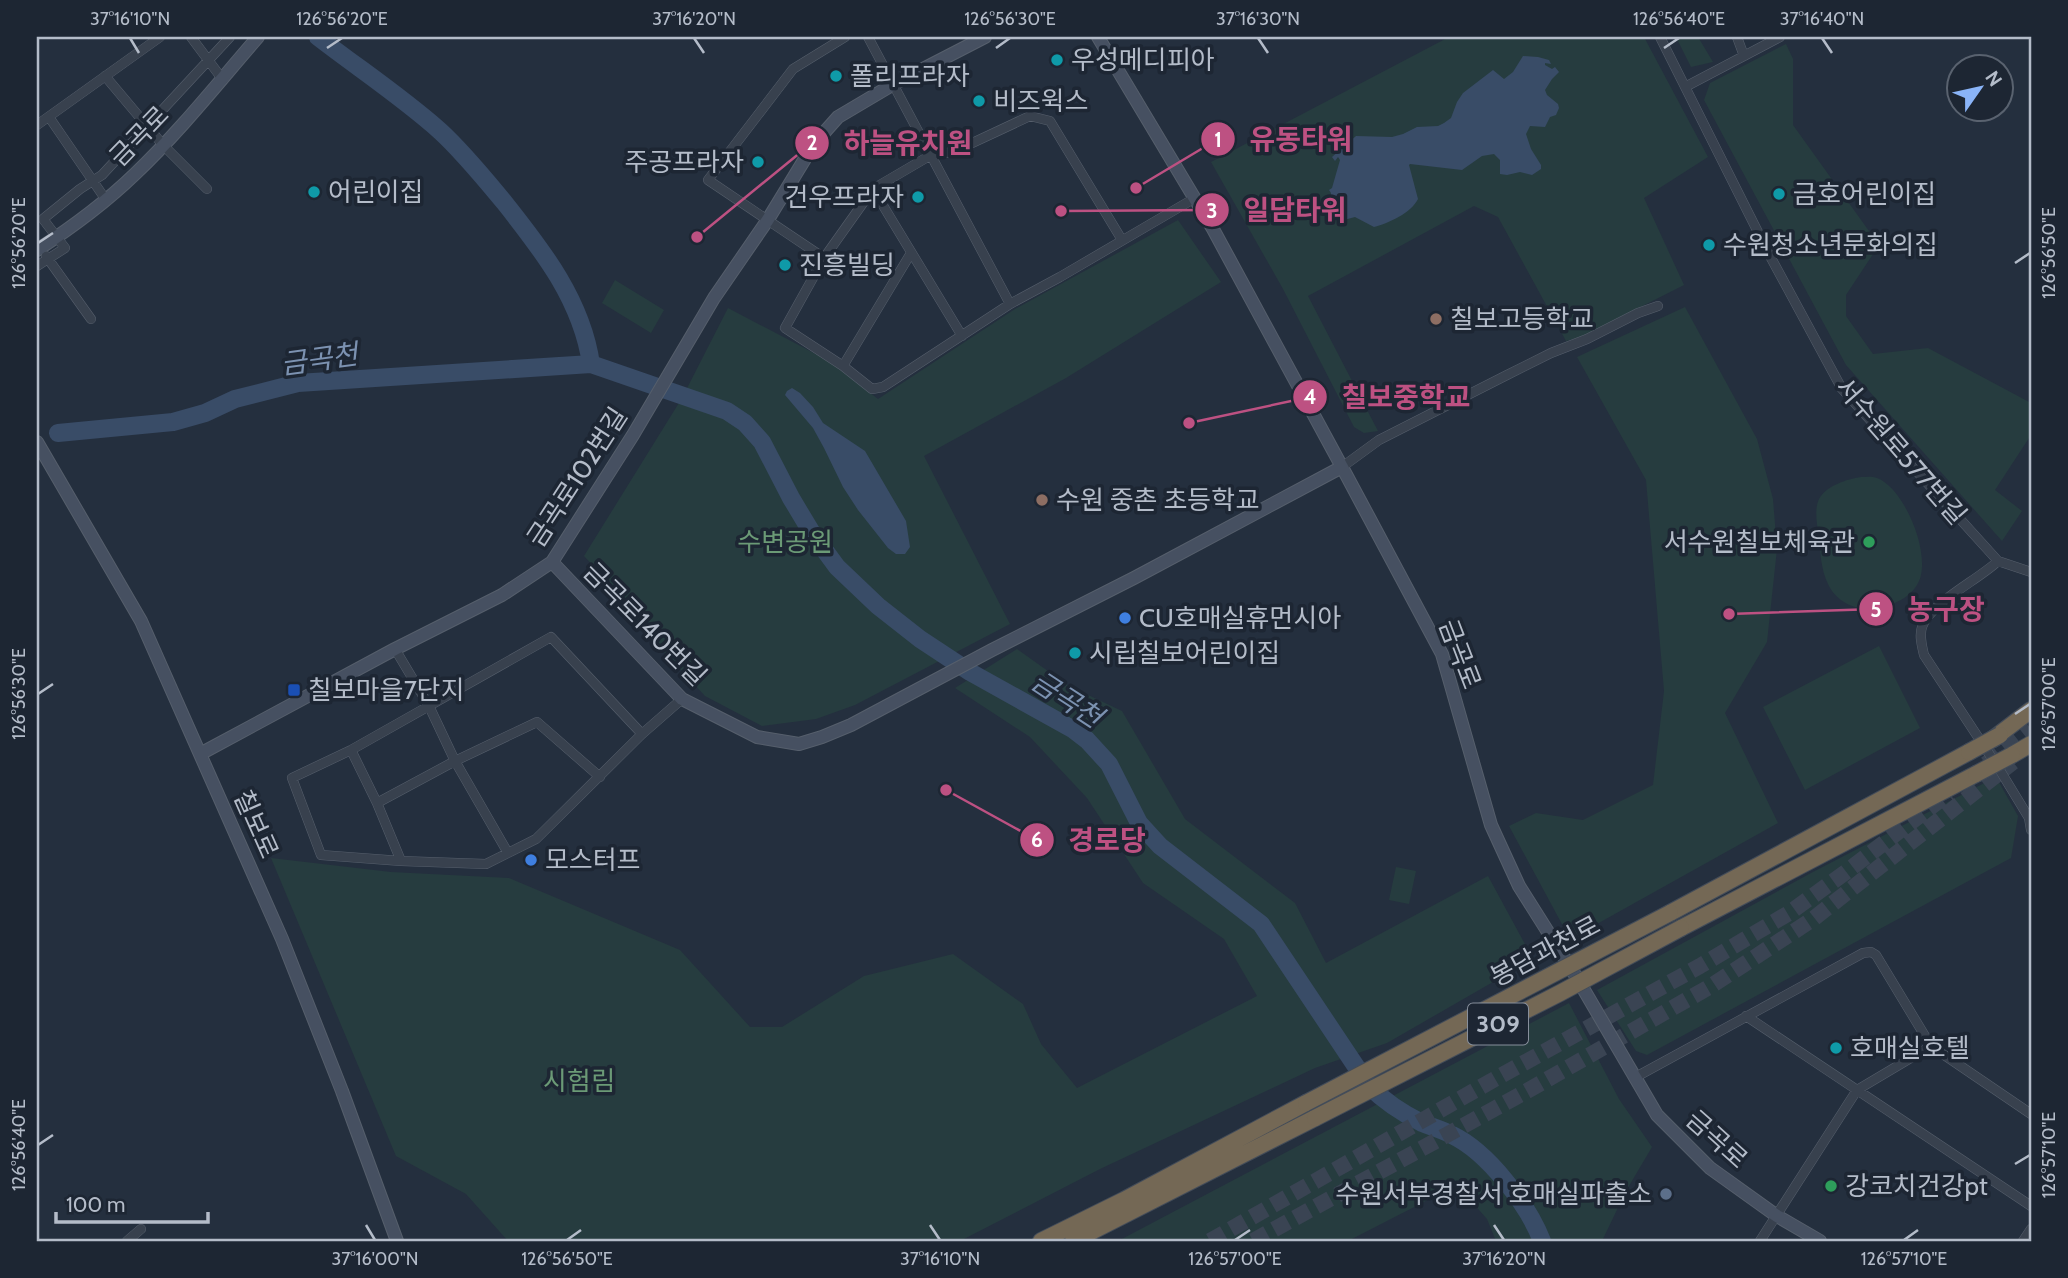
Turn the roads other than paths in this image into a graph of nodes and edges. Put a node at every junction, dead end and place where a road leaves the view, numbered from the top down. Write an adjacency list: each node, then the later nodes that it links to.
1 (160, 37): 14 (street)
2 (191, 37): 13 (street)
3 (230, 37): 13 (street)
4 (258, 37): 15 (main road, 금곡로)
5 (845, 37): 28 (street)
6 (868, 37): 16 (street)
7 (985, 37): 16 (main road, 금곡로102번길)
8 (1098, 37): 26 (main road, 금곡로)
9 (1660, 37): 17 (street, 서수원로577번길)
10 (1737, 37): 12 (street)
11 (1780, 37): 12 (street)
12 (1744, 56): 17 (street)
13 (209, 60): 15 (street); 20 (street)
14 (105, 76): 18 (street); 20 (street)
15 (223, 80): 21 (main road, 금곡로)
16 (892, 85): 22 (street); 28 (main road, 금곡로102번길)
17 (1685, 87): 42 (street, 서수원로577번길)
18 (49, 117): 19 (street); 23 (street)
19 (37, 125)
20 (147, 126): 21 (street); 23 (street)
21 (163, 145): 24 (street); 27 (main road, 금곡로)
22 (931, 155): 25 (street); 30 (street); 35 (street)
23 (93, 181): 27 (street); 29 (street)
24 (207, 189)
25 (873, 189): 32 (street); 33 (street)
26 (1195, 198): 30 (street); 41 (main road, 금곡로)
27 (106, 200): 29 (main road, 금곡로)
28 (767, 221): 33 (street); 43 (main road, 금곡로102번길)
29 (57, 236): 31 (main road, 금곡로)
30 (1122, 240): 35 (street)
31 (40, 250): 34 (street); 37 (street)
32 (911, 253): 38 (street); 39 (street)
33 (824, 258): 39 (street)
34 (37, 266)
35 (1010, 304): 38 (street)
36 (1658, 306): 41 (street)
37 (91, 319)
38 (962, 336): 39 (street)
39 (844, 366)
40 (38, 448): 54 (main road, 칠보로)
41 (1342, 467): 46 (main road, 금곡로140번길); 63 (main road, 금곡로)
42 (1998, 561): 44 (street); 58 (street)
43 (552, 562): 45 (main road, 금곡로102번길); 46 (main road, 금곡로140번길)
44 (2031, 572)
45 (396, 649): 47 (street); 54 (main road, 금곡로102번길)
46 (682, 699): 50 (street)
47 (429, 706): 50 (street); 53 (street); 55 (street)
48 (2031, 710): 51 (highway)
49 (2031, 719): 51 (highway, 봉담과천로 / 309)
50 (642, 734): 56 (street)
51 (1996, 737): 72 (highway, 봉담과천로 / 309, bridge)
52 (2031, 744): 73 (highway, 봉담과천로 / 309, bridge)
53 (351, 750): 57 (street); 60 (street)
54 (200, 754): 71 (main road, 칠보로)
55 (455, 761): 56 (street); 57 (street); 59 (street)
56 (600, 776): 59 (street)
57 (377, 803): 60 (street)
58 (2031, 830)
59 (508, 853): 60 (street)
60 (401, 861)
61 (1746, 1016): 62 (street); 63 (street); 64 (street)
62 (1931, 1046): 64 (street); 65 (street)
63 (1634, 1077): 67 (main road, 금곡로)
64 (1857, 1090): 66 (street); 67 (street)
65 (2031, 1114)
66 (2031, 1206)
67 (1777, 1216): 74 (street); 75 (main road, 금곡로)
68 (2031, 1229): 76 (street)
69 (141, 1230): 70 (street)
70 (127, 1241)
71 (397, 1241)
72 (1041, 1241)
73 (1073, 1241)
74 (1760, 1241)
75 (1819, 1241)
76 (2023, 1241)

